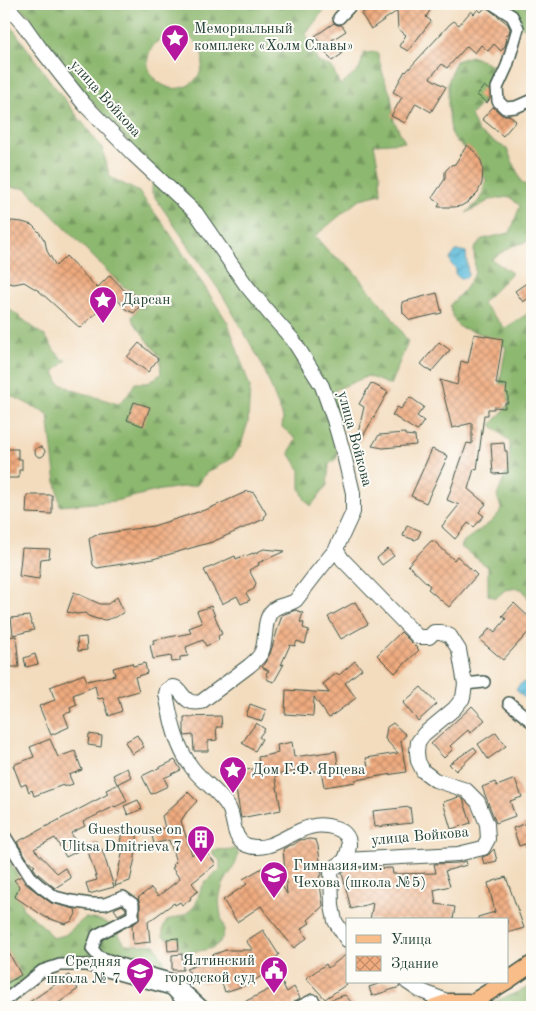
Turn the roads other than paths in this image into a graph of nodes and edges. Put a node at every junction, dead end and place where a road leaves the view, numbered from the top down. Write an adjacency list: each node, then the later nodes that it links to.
1 (5, 4): 6 (street, улица Войкова)
2 (352, 4): 4 (street)
3 (493, 4): 5 (street)
4 (339, 18)
5 (532, 100)
6 (336, 549): 8 (street); 12 (street, улица Войкова)
7 (484, 682): 8 (street)
8 (466, 684): 12 (street, улица Войкова)
9 (509, 703): 10 (street)
10 (532, 722)
11 (4, 835): 22 (street)
12 (345, 860): 13 (street)
13 (346, 938)
14 (532, 964): 15 (main road)
15 (508, 981)
16 (410, 984): 20 (street)
17 (503, 984): 19 (main road)
18 (4, 1001): 21 (street)
19 (472, 1005): 20 (main road)
20 (448, 1006)
21 (188, 1007)
22 (203, 1007)
23 (299, 1007): 24 (street)
24 (318, 1007)

